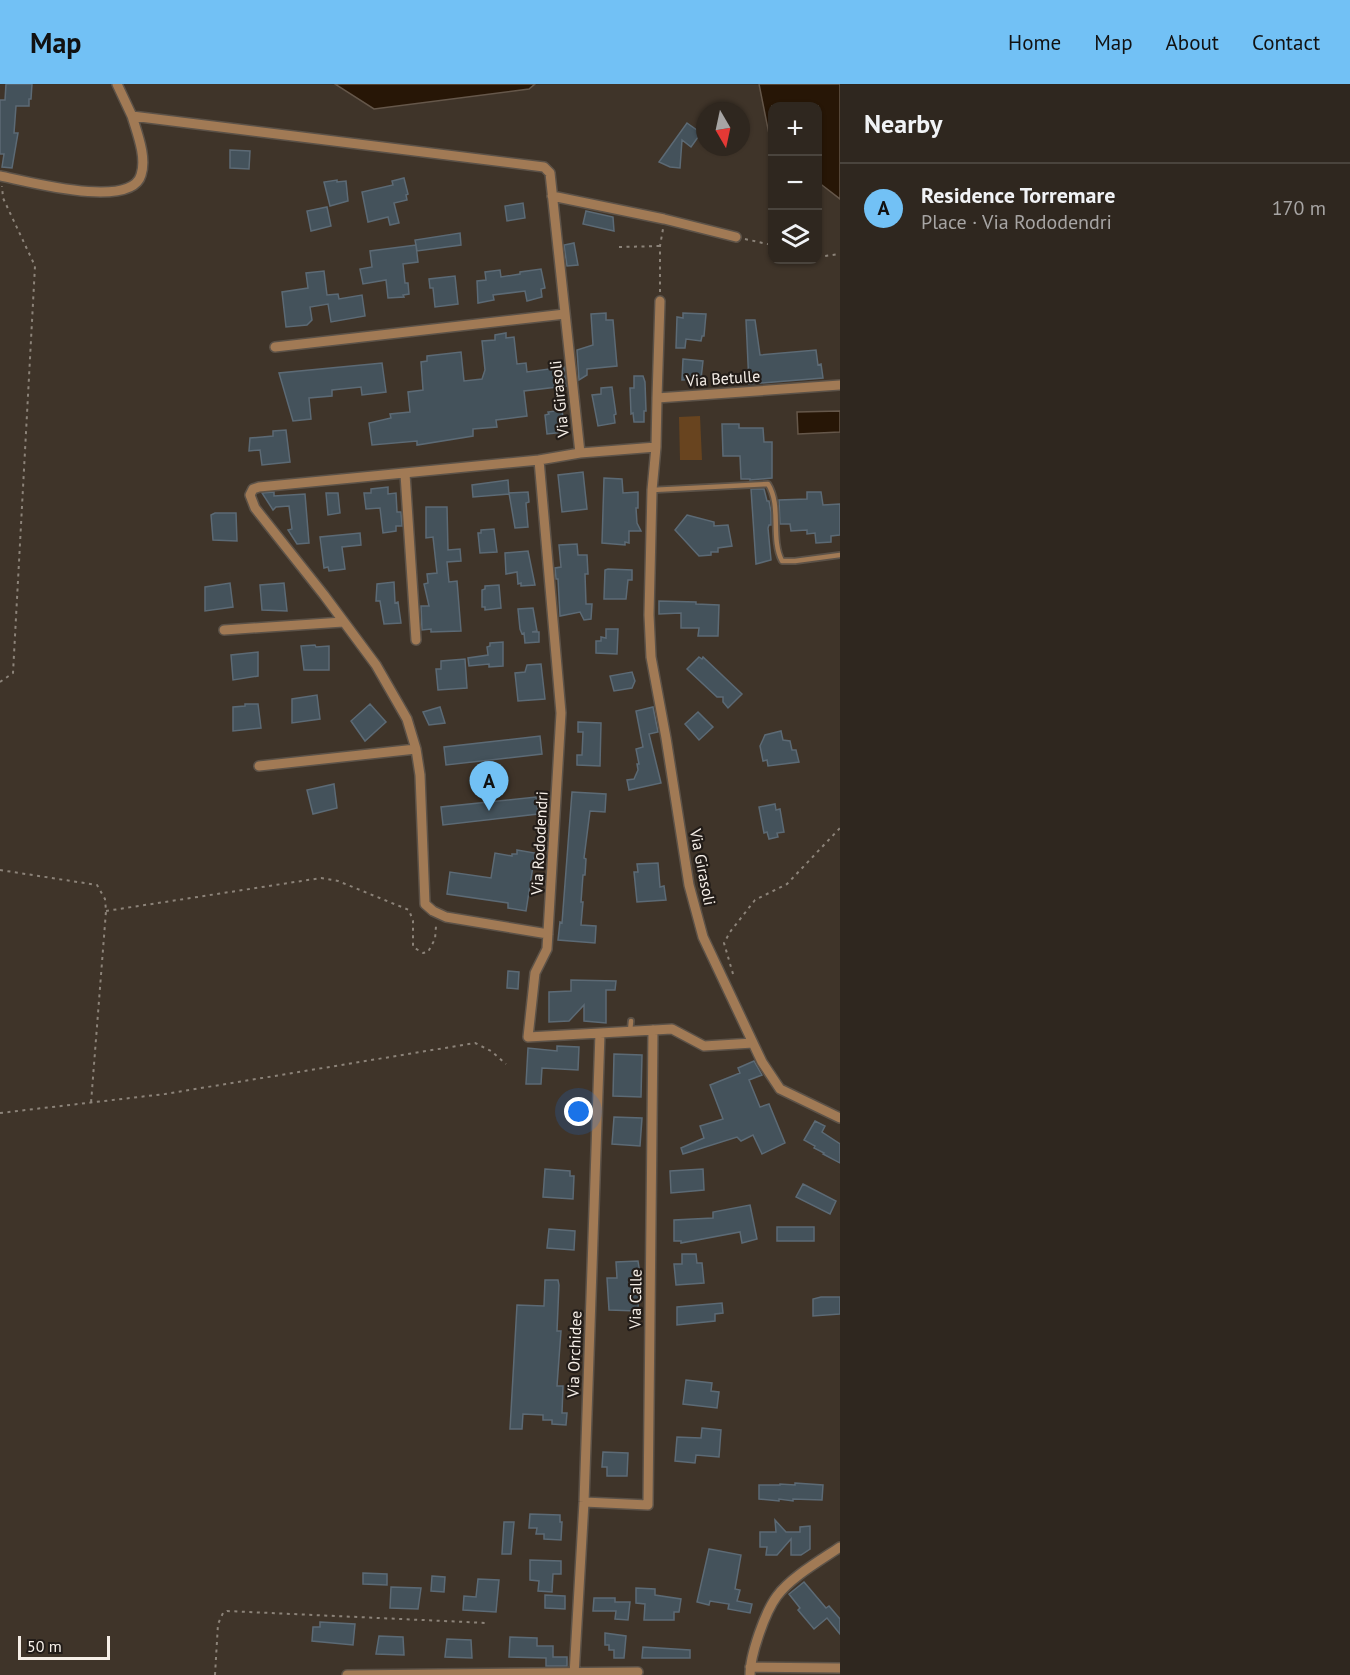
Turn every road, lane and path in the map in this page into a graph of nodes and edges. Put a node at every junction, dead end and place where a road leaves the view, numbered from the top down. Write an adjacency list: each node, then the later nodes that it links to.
1 (117, 84): 2 (street)
2 (132, 116): 3 (street); 4 (street, Via Girasoli)
3 (0, 176): 26 (path)
4 (552, 196): 5 (street); 13 (street, Via Girasoli)
5 (664, 219): 6 (street); 8 (path)
6 (736, 237): 7 (path)
7 (768, 244)
8 (660, 246): 9 (path); 12 (path)
9 (619, 247)
10 (840, 254): 11 (path)
11 (822, 255)
12 (660, 301): 16 (street)
13 (565, 315): 14 (street); 18 (street, Via Girasoli)
14 (275, 347)
15 (840, 385): 16 (street, Via Betulle)
16 (657, 398): 17 (street)
17 (656, 447): 18 (street, Via Girasoli); 21 (street, Via Girasoli)
18 (580, 453): 19 (street)
19 (539, 460): 20 (street); 33 (street, Via Rododendri)
20 (405, 474): 23 (street); 25 (street)
21 (652, 489): 22 (lane); 39 (street, Via Girasoli)
22 (840, 555)
23 (343, 622): 24 (street); 27 (street)
24 (224, 630)
25 (416, 640)
26 (0, 682)
27 (416, 750): 28 (street); 33 (street)
28 (259, 766)
29 (840, 828): 34 (path)
30 (0, 870): 31 (path)
31 (106, 911): 32 (path); 41 (path)
32 (436, 926)
33 (548, 934): 38 (street, Via Rododendri)
34 (734, 975)
35 (631, 1021): 37 (lane)
36 (653, 1030): 37 (street, Via Rododendri); 39 (street, Via Rododendri); 44 (street, Via Calle)
37 (630, 1032): 38 (street, Via Rododendri)
38 (600, 1034): 44 (street, Via Orchidee)
39 (753, 1043): 43 (street, Via Girasoli)
40 (506, 1064): 41 (path)
41 (91, 1103): 42 (path)
42 (0, 1113)
43 (840, 1118)
44 (584, 1502): 50 (street, Via Orchidee)
45 (840, 1547): 48 (street)
46 (487, 1623): 51 (path)
47 (840, 1668): 48 (street)
48 (750, 1671)
49 (638, 1672): 50 (street)
50 (574, 1674): 53 (street)
51 (215, 1675)
52 (347, 1675): 53 (street)
53 (478, 1675)

